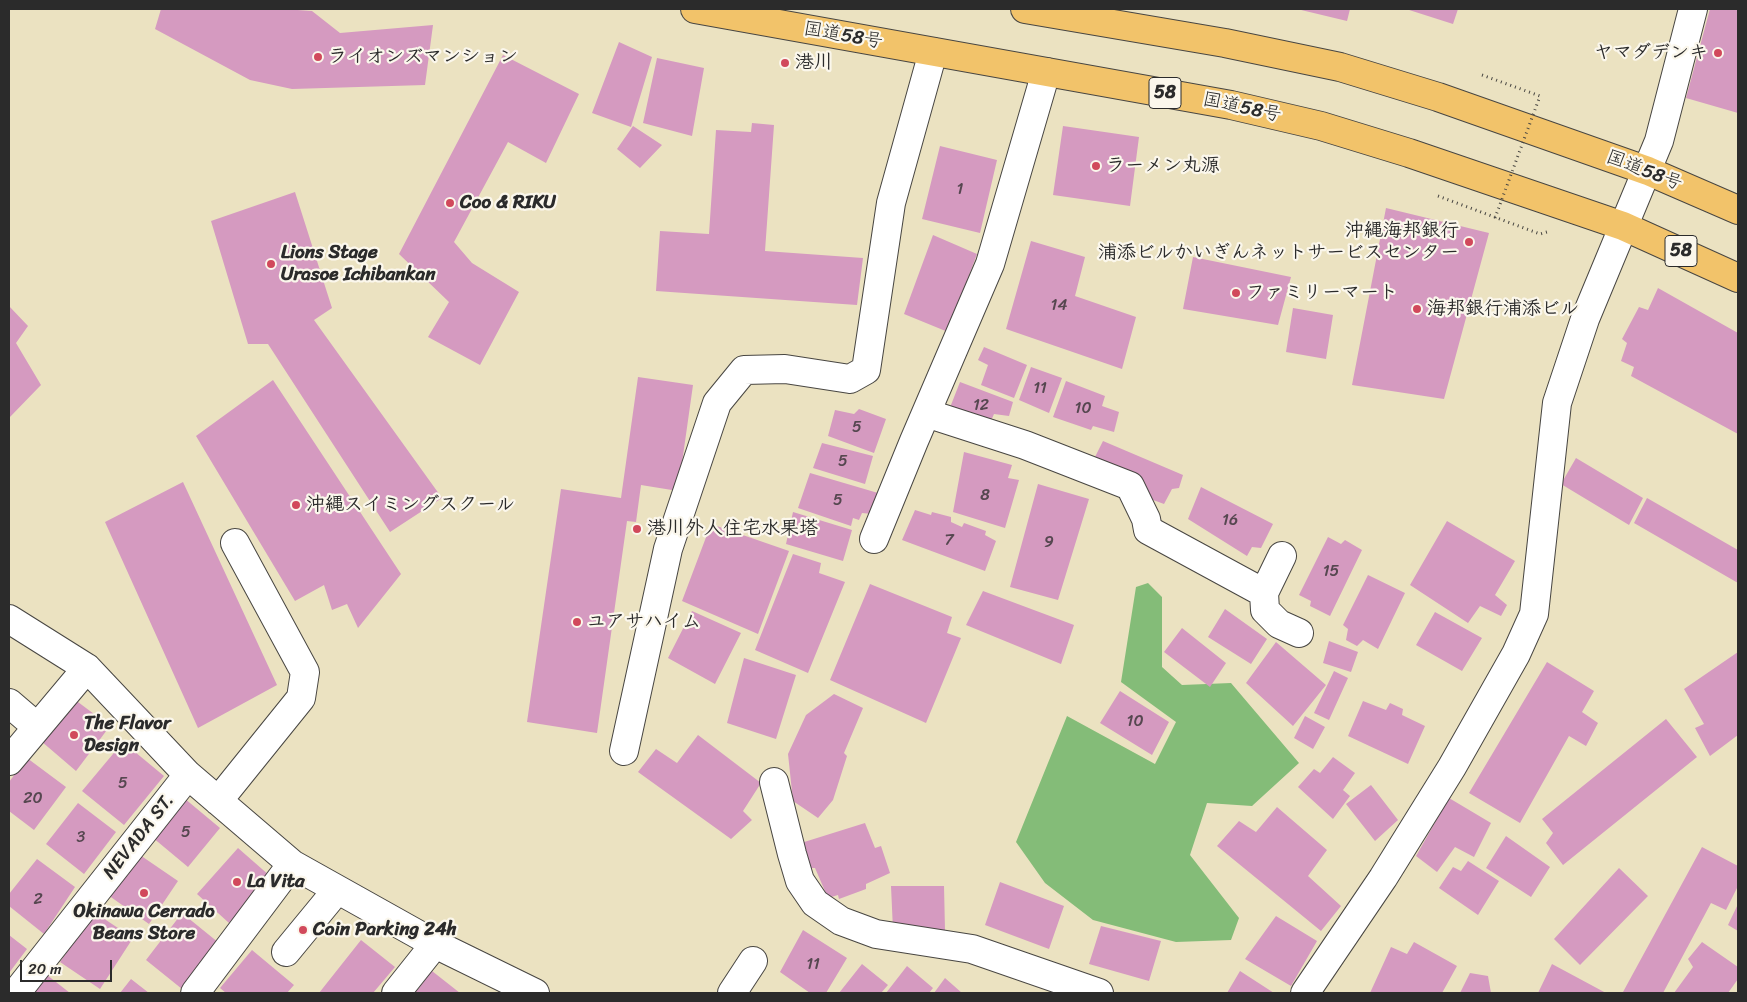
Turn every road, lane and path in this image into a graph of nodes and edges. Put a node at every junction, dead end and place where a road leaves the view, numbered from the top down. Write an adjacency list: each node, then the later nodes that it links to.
1 (695, 9): 4 (highway, 国道58号 / 58)
2 (1025, 9): 7 (highway, 国道58号)
3 (1694, 9): 7 (street)
4 (933, 52): 5 (highway, 国道58号 / 58); 24 (street)
5 (1046, 72): 11 (highway, 国道58号 / 58); 14 (street)
6 (1482, 75): 10 (path, bridge)
7 (1648, 171): 9 (highway, 国道58号); 11 (street)
8 (1441, 198): 10 (path)
9 (1738, 210)
10 (1496, 218): 12 (path)
11 (1623, 226): 13 (highway, 国道58号 / 58); 40 (street)
12 (1540, 234)
13 (1738, 278)
14 (926, 413): 15 (street); 18 (street)
15 (874, 539)
16 (235, 543): 28 (street)
17 (1282, 556): 18 (street)
18 (1264, 593): 20 (street)
19 (9, 619): 21 (street)
20 (1300, 633)
21 (86, 668): 23 (street); 26 (street)
22 (9, 703): 23 (street)
23 (37, 728): 25 (street)
24 (624, 751)
25 (9, 761)
26 (188, 775): 28 (street); 34 (street, NEVADA ST.)
27 (774, 782): 39 (street)
28 (218, 801): 29 (street)
29 (292, 864): 30 (street); 35 (street)
30 (338, 890): 31 (street); 32 (street)
31 (435, 944): 36 (street); 37 (street)
32 (286, 952)
33 (753, 961): 38 (street)
34 (16, 993)
35 (196, 993)
36 (396, 993)
37 (535, 993)
38 (732, 993)
39 (1098, 993)
40 (1305, 993)

